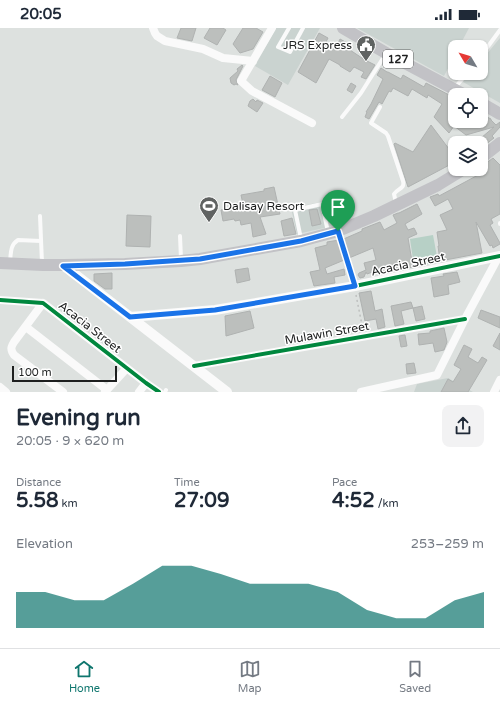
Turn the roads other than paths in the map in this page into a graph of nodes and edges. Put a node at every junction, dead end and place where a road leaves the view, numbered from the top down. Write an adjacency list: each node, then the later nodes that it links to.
1 (153, 28): 9 (street)
2 (272, 28): 9 (street)
3 (289, 28): 4 (lane)
4 (303, 28)
5 (343, 28): 8 (main road, 127)
6 (500, 30): 7 (lane)
7 (488, 46)
8 (386, 53): 10 (main road, 127); 14 (lane)
9 (253, 61): 15 (street)
10 (452, 88)
11 (380, 106): 19 (lane)
12 (488, 107): 13 (main road)
13 (500, 114)
14 (342, 117)
15 (312, 123)
16 (500, 144): 17 (main road)
17 (488, 153)
18 (453, 176): 19 (main road)
19 (396, 205): 21 (main road)
20 (40, 216): 23 (lane)
21 (334, 233): 24 (main road); 24 (lane)
22 (180, 236): 26 (lane)
23 (41, 241): 27 (lane); 28 (lane)
24 (301, 241): 26 (main road)
25 (500, 256): 32 (street, Acacia Street); 33 (street)
26 (181, 261): 29 (main road)
27 (5, 263): 28 (main road)
28 (42, 265): 29 (main road)
29 (63, 266): 32 (street)
30 (0, 300): 31 (street, Acacia Street)
31 (43, 304): 34 (street); 36 (street, Acacia Street)
32 (130, 317): 35 (street)
33 (465, 319): 35 (street, Mulawin Street); 42 (street)
34 (26, 327): 40 (street); 44 (street)
35 (194, 366): 46 (street)
36 (127, 368): 38 (street, Acacia Street); 40 (street)
37 (500, 380): 48 (street)
38 (146, 383): 41 (street, Acacia Street); 45 (street)
39 (0, 387): 43 (street)
40 (106, 391)
41 (164, 391)
42 (376, 391): 47 (street)
43 (6, 392)
44 (63, 392)
45 (139, 392)
46 (227, 392)
47 (360, 392)
48 (494, 392)

